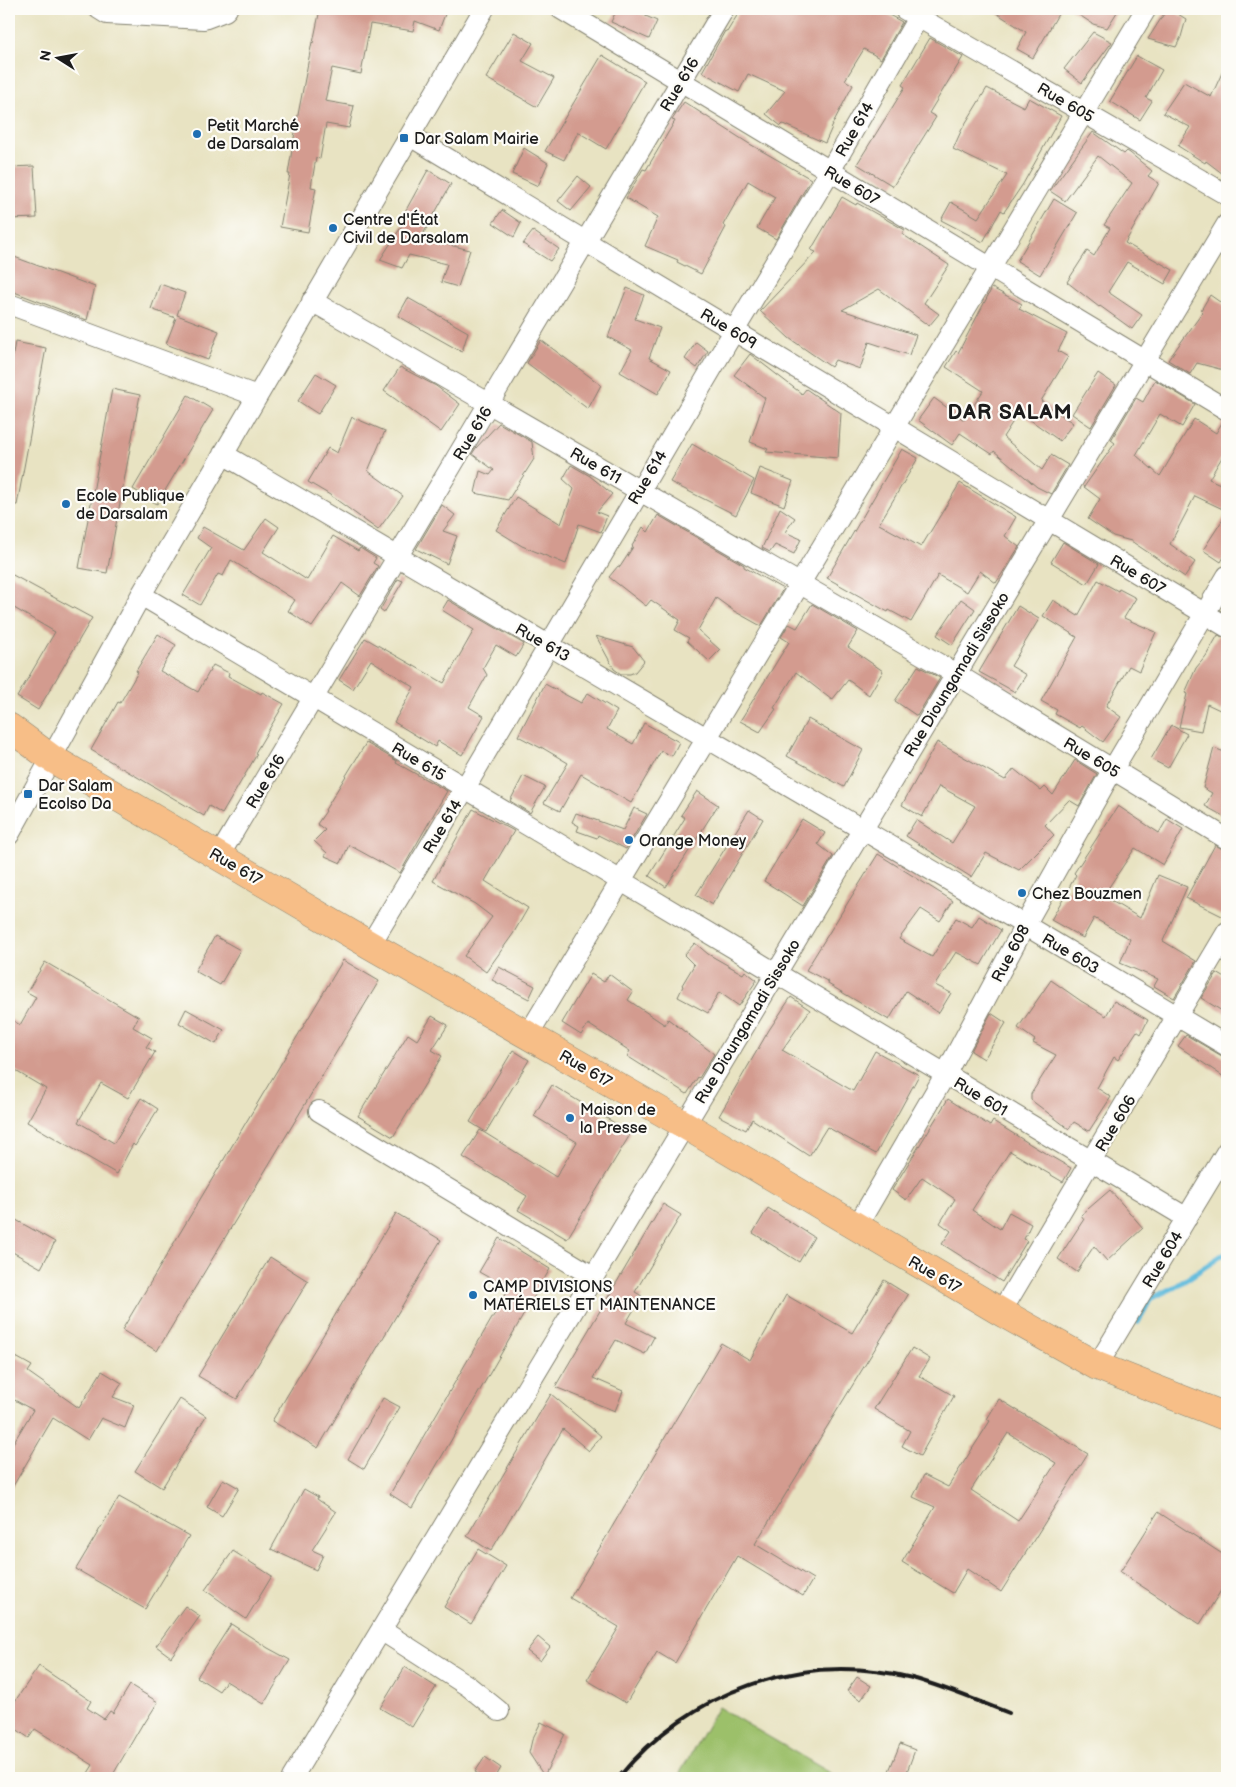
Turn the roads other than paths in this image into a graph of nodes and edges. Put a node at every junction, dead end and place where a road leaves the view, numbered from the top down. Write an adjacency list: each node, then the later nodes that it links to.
1 (99, 9): 2 (street)
2 (227, 9)
3 (484, 9): 10 (street)
4 (561, 9): 8 (street, Rue 607)
5 (724, 9): 8 (street, Rue 616)
6 (1146, 9): 9 (street)
7 (915, 11): 9 (street, Rue 605); 11 (street, Rue 614)
8 (681, 81): 11 (street, Rue 607); 14 (street, Rue 616)
9 (1084, 112): 12 (street, Rue 605); 15 (street)
10 (410, 136): 14 (street, Rue 609); 16 (street)
11 (830, 171): 15 (street, Rue 607); 18 (street, Rue 614)
12 (1227, 195)
13 (1227, 224): 19 (street, Rue Dioungamadi Sissoko)
14 (585, 242): 18 (street, Rue 609); 21 (street, Rue 616)
15 (990, 268): 19 (street, Rue 607); 23 (street)
16 (312, 301): 20 (street); 21 (street, Rue 611)
17 (9, 304): 20 (street)
18 (734, 331): 23 (street, Rue 609); 25 (street, Rue 614)
19 (1144, 361): 22 (street); 26 (street, Rue Dioungamadi Sissoko)
20 (257, 396): 24 (street)
21 (489, 403): 25 (street, Rue 611); 27 (street, Rue 616)
22 (1227, 410)
23 (894, 427): 26 (street, Rue 609); 29 (street)
24 (223, 454): 27 (street, Rue 613); 30 (street)
25 (639, 490): 29 (street, Rue 611); 33 (street, Rue 614)
26 (1048, 520): 31 (street, Rue 607); 34 (street, Rue Dioungamadi Sissoko)
27 (398, 557): 33 (street, Rue 613); 35 (street, Rue 616)
28 (1227, 576): 31 (street, Rue 608)
29 (800, 583): 34 (street, Rue 611); 37 (street)
30 (140, 595): 35 (street, Rue 615); 38 (street)
31 (1205, 614): 32 (street, Rue 607); 39 (street, Rue 608)
32 (1227, 627)
33 (549, 645): 37 (street, Rue 613); 40 (street, Rue 614)
34 (956, 674): 39 (street, Rue 605); 41 (street, Rue Dioungamadi Sissoko)
35 (314, 698): 40 (street, Rue 615); 44 (street, Rue 616)
36 (9, 727): 38 (highway, Rue 617)
37 (706, 738): 41 (street, Rue 613); 45 (street)
38 (51, 758): 42 (street); 44 (highway, Rue 617)
39 (1113, 769): 43 (street, Rue 605); 46 (street, Rue 608)
40 (465, 788): 45 (street, Rue 615); 48 (street, Rue 614)
41 (862, 830): 46 (street, Rue 603); 49 (street, Rue Dioungamadi Sissoko)
42 (9, 835)
43 (1227, 839)
44 (220, 856): 48 (highway, Rue 617)
45 (620, 881): 49 (street, Rue 615); 51 (street)
46 (1025, 925): 50 (street, Rue 603); 53 (street, Rue 608)
47 (1227, 932): 50 (street, Rue 606)
48 (370, 944): 51 (highway, Rue 617)
49 (776, 974): 53 (street, Rue 601); 55 (street, Rue Dioungamadi Sissoko)
50 (1178, 1016): 52 (street, Rue 603); 57 (street, Rue 606)
51 (528, 1035): 55 (highway, Rue 617)
52 (1227, 1046)
53 (945, 1075): 57 (street, Rue 601); 59 (street, Rue 608)
54 (319, 1111): 60 (street)
55 (685, 1125): 59 (highway, Rue 617); 60 (street, Rue Dioungamadi Sissoko)
56 (1227, 1151): 58 (street, Rue 604)
57 (1092, 1162): 58 (street, Rue 601); 61 (street, Rue 606)
58 (1187, 1218): 62 (street, Rue 604)
59 (856, 1228): 61 (highway, Rue 617)
60 (594, 1277): 64 (street, Rue Dioungamadi Sissoko)
61 (1001, 1312): 62 (highway, Rue 617)
62 (1097, 1366): 63 (highway, Rue 617)
63 (1227, 1417)
64 (381, 1630): 65 (street); 66 (street, Rue Dioungamadi Sissoko)
65 (499, 1711)
66 (292, 1778)

